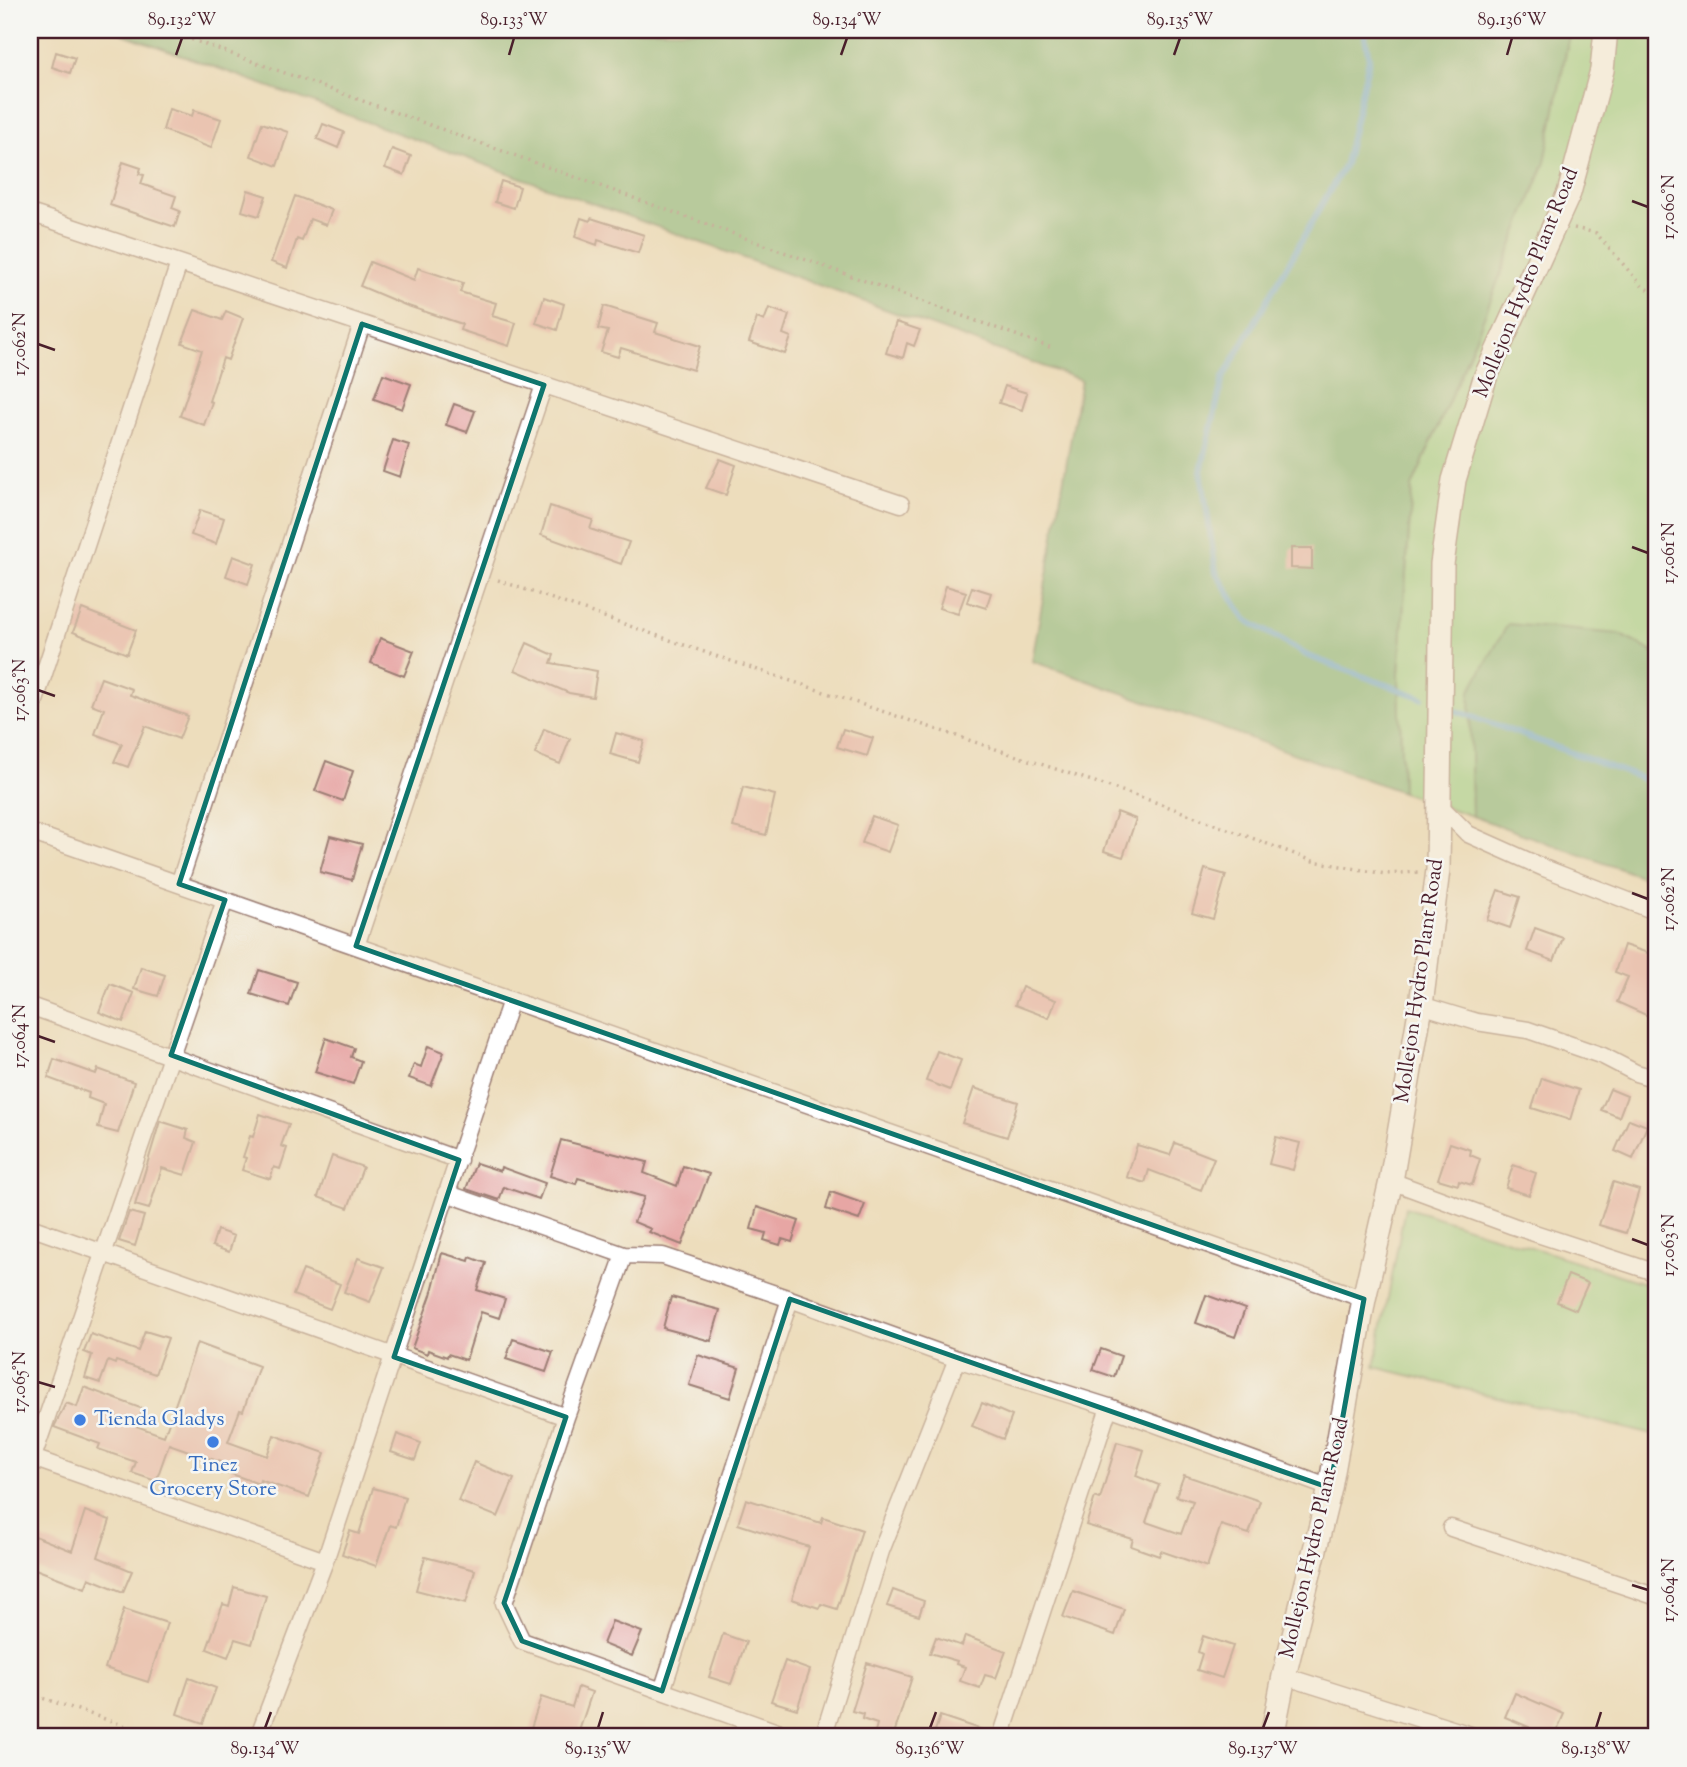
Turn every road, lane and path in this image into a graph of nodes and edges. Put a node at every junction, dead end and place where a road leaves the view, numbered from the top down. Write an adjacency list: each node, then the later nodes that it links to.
1 (165, 30): 8 (path)
2 (1606, 30): 4 (street, Mollejon Hydro Plant Road)
3 (30, 213): 5 (street)
4 (1554, 226): 6 (path); 13 (street, Mollejon Hydro Plant Road)
5 (179, 263): 7 (street); 12 (street)
6 (1657, 294)
7 (362, 324): 9 (street); 16 (street)
8 (1052, 348)
9 (544, 385): 10 (street); 11 (street)
10 (901, 504)
11 (481, 574): 15 (path); 19 (street)
12 (30, 716)
13 (1438, 804): 15 (street, Mollejon Hydro Plant Road); 18 (street)
14 (30, 832): 16 (street)
15 (1438, 870): 21 (street, Mollejon Hydro Plant Road)
16 (179, 884): 17 (street)
17 (225, 900): 19 (street); 23 (street)
18 (1657, 912)
19 (356, 946): 20 (street)
20 (511, 1000): 25 (street); 33 (street)
21 (1421, 1005): 24 (street); 26 (street, Mollejon Hydro Plant Road)
22 (30, 1006): 23 (street)
23 (171, 1055): 25 (street); 29 (street)
24 (1657, 1079)
25 (458, 1160): 27 (street)
26 (1391, 1181): 31 (street); 33 (street, Mollejon Hydro Plant Road)
27 (446, 1193): 30 (street); 34 (street)
28 (30, 1227): 29 (street)
29 (103, 1252): 34 (street); 38 (street)
30 (624, 1255): 32 (street); 37 (street)
31 (1657, 1273)
32 (790, 1298): 35 (street); 44 (street)
33 (1363, 1299): 39 (street, Mollejon Hydro Plant Road)
34 (394, 1357): 37 (street); 41 (street)
35 (957, 1359): 36 (street); 49 (street)
36 (1109, 1407): 39 (street); 50 (street)
37 (566, 1417): 44 (street)
38 (31, 1460): 41 (street)
39 (1330, 1488): 43 (street, Mollejon Hydro Plant Road)
40 (1451, 1528): 42 (street)
41 (325, 1561): 47 (street)
42 (1657, 1597)
43 (1284, 1676): 51 (street, Mollejon Hydro Plant Road); 52 (street)
44 (662, 1691): 48 (street)
45 (30, 1694): 46 (path)
46 (159, 1737)
47 (258, 1737)
48 (791, 1737)
49 (823, 1737)
50 (1000, 1737)
51 (1272, 1737)
52 (1477, 1737)

